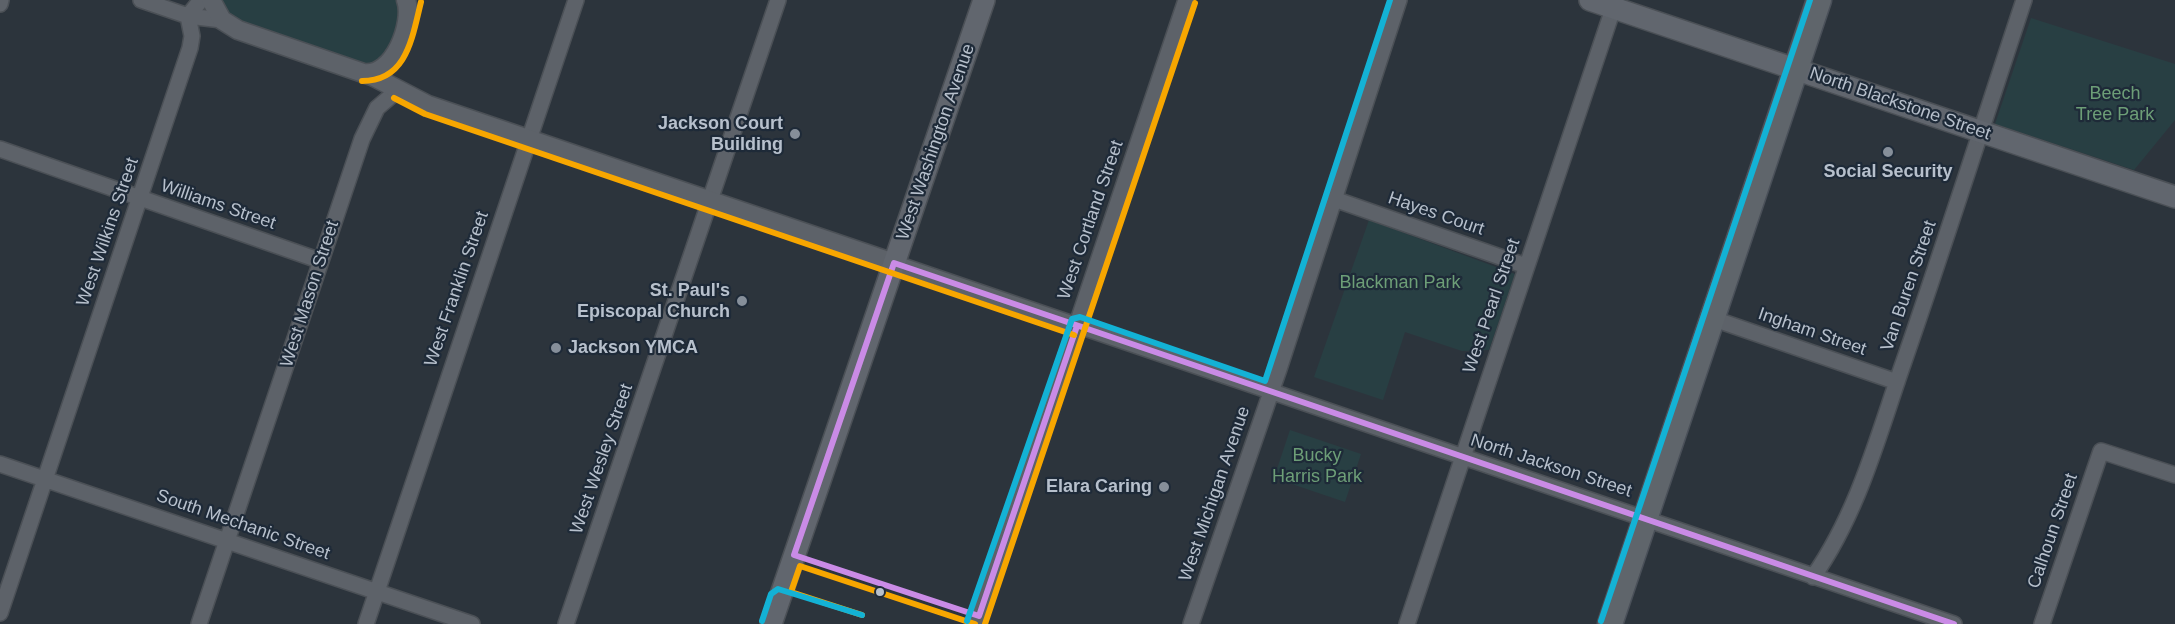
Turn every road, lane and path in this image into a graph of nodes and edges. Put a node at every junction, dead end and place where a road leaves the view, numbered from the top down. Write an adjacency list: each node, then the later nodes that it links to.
1 (141, 0): 14 (street)
2 (201, 0): 14 (street)
3 (211, 0): 15 (street)
4 (576, 0): 21 (street, West Franklin Street)
5 (778, 0): 26 (street, West Wesley Street)
6 (984, 0): 28 (main road, West Washington Avenue)
7 (1186, 0): 31 (street, West Cortland Street)
8 (1400, 0): 25 (street, West Michigan Avenue)
9 (1590, 0): 13 (main road, North Blackstone Street)
10 (1819, 0): 17 (main road)
11 (2024, 0): 20 (street, Van Buren Street)
12 (409, 4): 16 (street)
13 (1614, 4): 17 (main road, North Blackstone Street); 29 (street, West Pearl Street)
14 (188, 16): 15 (street); 24 (street, West Wilkins Street)
15 (222, 20): 18 (street)
16 (394, 58): 18 (street); 19 (street)
17 (1797, 69): 20 (main road, North Blackstone Street); 30 (main road)
18 (362, 72): 19 (street)
19 (398, 90): 21 (street); 27 (street, West Mason Street)
20 (1981, 131): 23 (main road, North Blackstone Street); 32 (street, Van Buren Street)
21 (529, 138): 26 (street); 41 (street, West Franklin Street)
22 (0, 149): 24 (street, Williams Street)
23 (2175, 197)
24 (139, 199): 27 (street, Williams Street); 37 (street, West Wilkins Street)
25 (1334, 199): 29 (street, Hayes Court); 33 (street, West Michigan Avenue)
26 (711, 201): 28 (street); 46 (street, West Wesley Street)
27 (321, 261): 39 (street, West Mason Street)
28 (894, 263): 31 (street, North Jackson Street); 47 (main road, West Washington Avenue)
29 (1526, 266): 34 (street, West Pearl Street)
30 (1713, 319): 32 (street, Ingham Street); 38 (main road)
31 (1077, 326): 33 (street, North Jackson Street); 48 (street, West Cortland Street)
32 (1897, 382): 40 (street, Van Buren Street)
33 (1271, 392): 34 (street, North Jackson Street); 49 (street, West Michigan Avenue)
34 (1462, 457): 38 (street, North Jackson Street); 50 (street, West Pearl Street)
35 (0, 464): 37 (street, South Mechanic Street)
36 (2175, 475): 53 (street, Calhoun Street)
37 (45, 479): 39 (street, South Mechanic Street); 42 (street, West Wilkins Street)
38 (1646, 518): 40 (street, North Jackson Street); 51 (main road)
39 (228, 541): 41 (street, South Mechanic Street); 43 (street, West Mason Street)
40 (1813, 577): 52 (street, North Jackson Street)
41 (376, 592): 44 (street, West Franklin Street); 45 (street, South Mechanic Street)
42 (0, 613)
43 (199, 624)
44 (366, 624)
45 (472, 624)
46 (566, 624)
47 (771, 624)
48 (976, 624)
49 (1191, 624)
50 (1407, 624)
51 (1610, 624)
52 (1954, 624)
53 (2042, 624)

